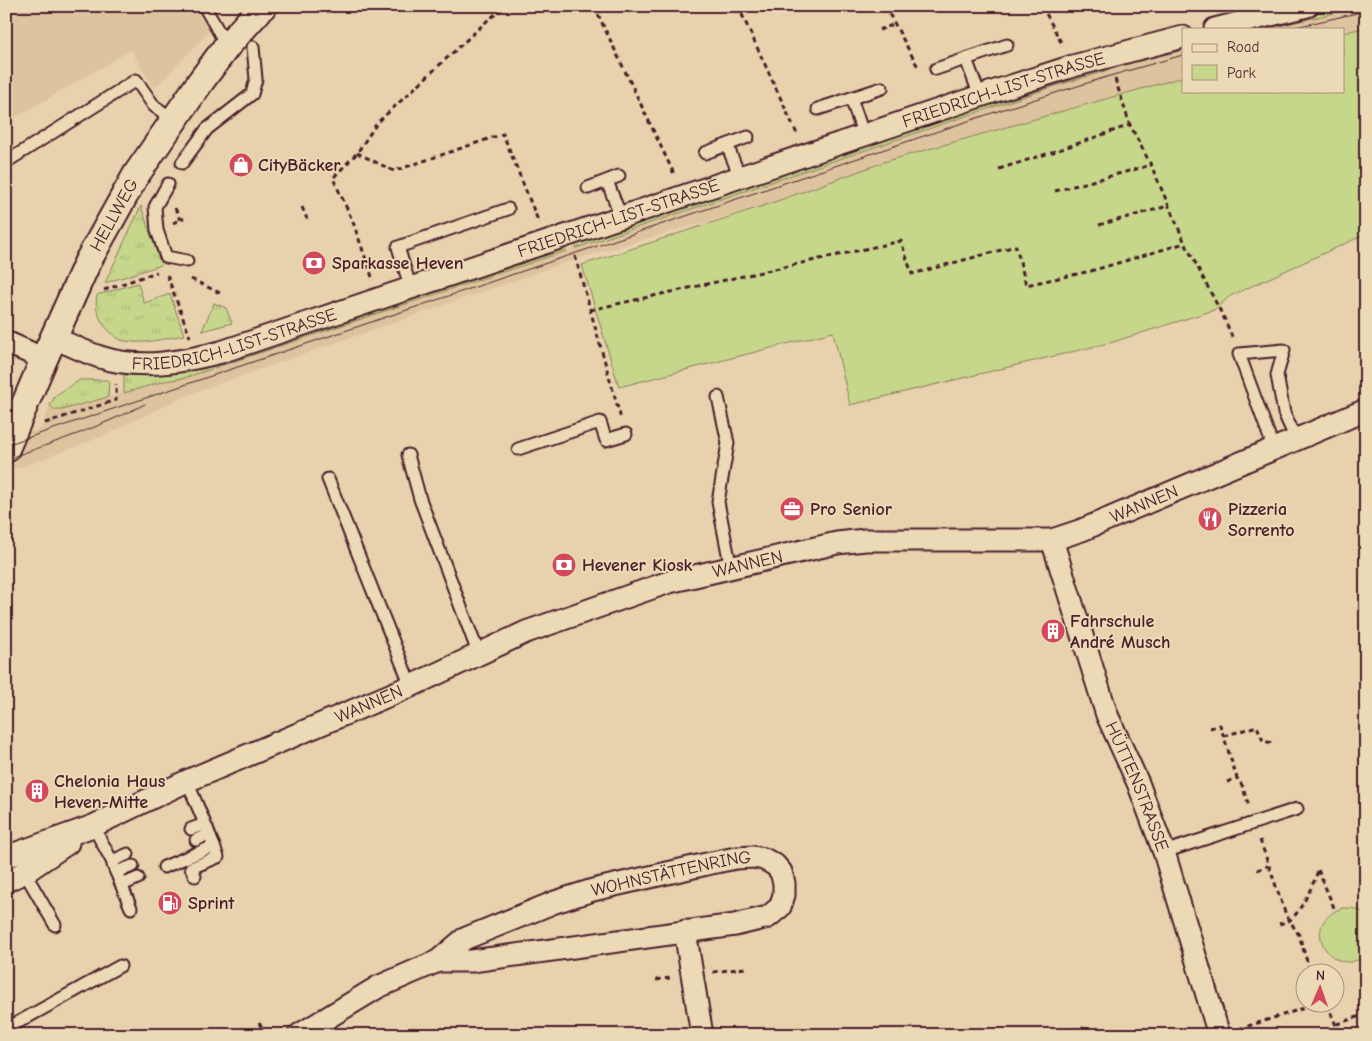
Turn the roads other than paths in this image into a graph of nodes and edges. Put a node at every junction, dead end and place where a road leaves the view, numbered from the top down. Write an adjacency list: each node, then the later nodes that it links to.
1 (204, 6): 7 (lane)
2 (263, 6): 7 (street, HELLWEG)
3 (1307, 6): 4 (street)
4 (1268, 11): 5 (street)
5 (1218, 28)
6 (1182, 37): 13 (street, FRIEDRICH-LIST-STRASSE)
7 (227, 46): 16 (street, HELLWEG)
8 (1007, 46): 10 (lane)
9 (253, 47): 22 (lane)
10 (966, 59): 11 (lane); 13 (lane)
11 (936, 69)
12 (882, 88): 14 (lane)
13 (980, 96): 17 (street, FRIEDRICH-LIST-STRASSE)
14 (851, 98): 15 (lane); 17 (lane)
15 (818, 109)
16 (173, 119): 21 (lane); 33 (street, HELLWEG)
17 (864, 136): 24 (street, FRIEDRICH-LIST-STRASSE)
18 (748, 137): 19 (lane)
19 (727, 145): 20 (lane); 24 (lane)
20 (705, 153)
21 (6, 162)
22 (182, 163)
23 (619, 176): 25 (lane)
24 (740, 177): 29 (street, FRIEDRICH-LIST-STRASSE)
25 (607, 181): 27 (lane); 29 (lane)
26 (168, 184): 30 (lane)
27 (588, 188)
28 (508, 209): 31 (lane)
29 (621, 217): 31 (street, FRIEDRICH-LIST-STRASSE)
30 (187, 262)
31 (411, 289): 33 (street, FRIEDRICH-LIST-STRASSE)
32 (6, 342): 33 (street, FRIEDRICH-LIST-STRASSE)
33 (49, 349): 38 (street, HELLWEG)
34 (718, 397): 44 (lane)
35 (1366, 410): 37 (street, WANNEN)
36 (626, 434): 39 (lane)
37 (1296, 439): 40 (street, WANNEN); 40 (lane)
38 (6, 449)
39 (518, 449)
40 (1274, 449): 43 (street, WANNEN)
41 (408, 455): 45 (lane)
42 (328, 479): 46 (lane)
43 (1052, 540): 44 (street, WANNEN); 53 (street, HÜTTENSTRASSE)
44 (732, 569): 45 (street, WANNEN)
45 (479, 655): 46 (street, WANNEN)
46 (411, 686): 47 (street, WANNEN)
47 (188, 781): 49 (street, WANNEN); 50 (lane)
48 (1296, 809): 53 (lane)
49 (93, 826): 55 (street, WANNEN); 57 (lane); 60 (street, WANNEN)
50 (207, 829): 51 (lane); 52 (lane)
51 (194, 834)
52 (214, 846): 58 (lane); 59 (lane)
53 (1164, 852): 69 (street, HÜTTENSTRASSE)
54 (128, 854): 57 (lane)
55 (10, 855): 60 (lane)
56 (133, 866): 57 (lane)
57 (114, 867): 62 (lane)
58 (164, 867)
59 (195, 876)
60 (15, 877): 64 (lane)
61 (138, 878): 62 (lane)
62 (122, 885): 63 (lane)
63 (131, 908)
64 (55, 925)
65 (685, 931): 66 (street, WOHNSTÄTTENRING); 66 (street, WOHNSTÄTTENRING); 71 (street)
66 (438, 961): 70 (street, WOHNSTÄTTENRING)
67 (120, 966): 68 (lane)
68 (6, 1029)
69 (1226, 1033)
70 (299, 1035)
71 (702, 1035)

